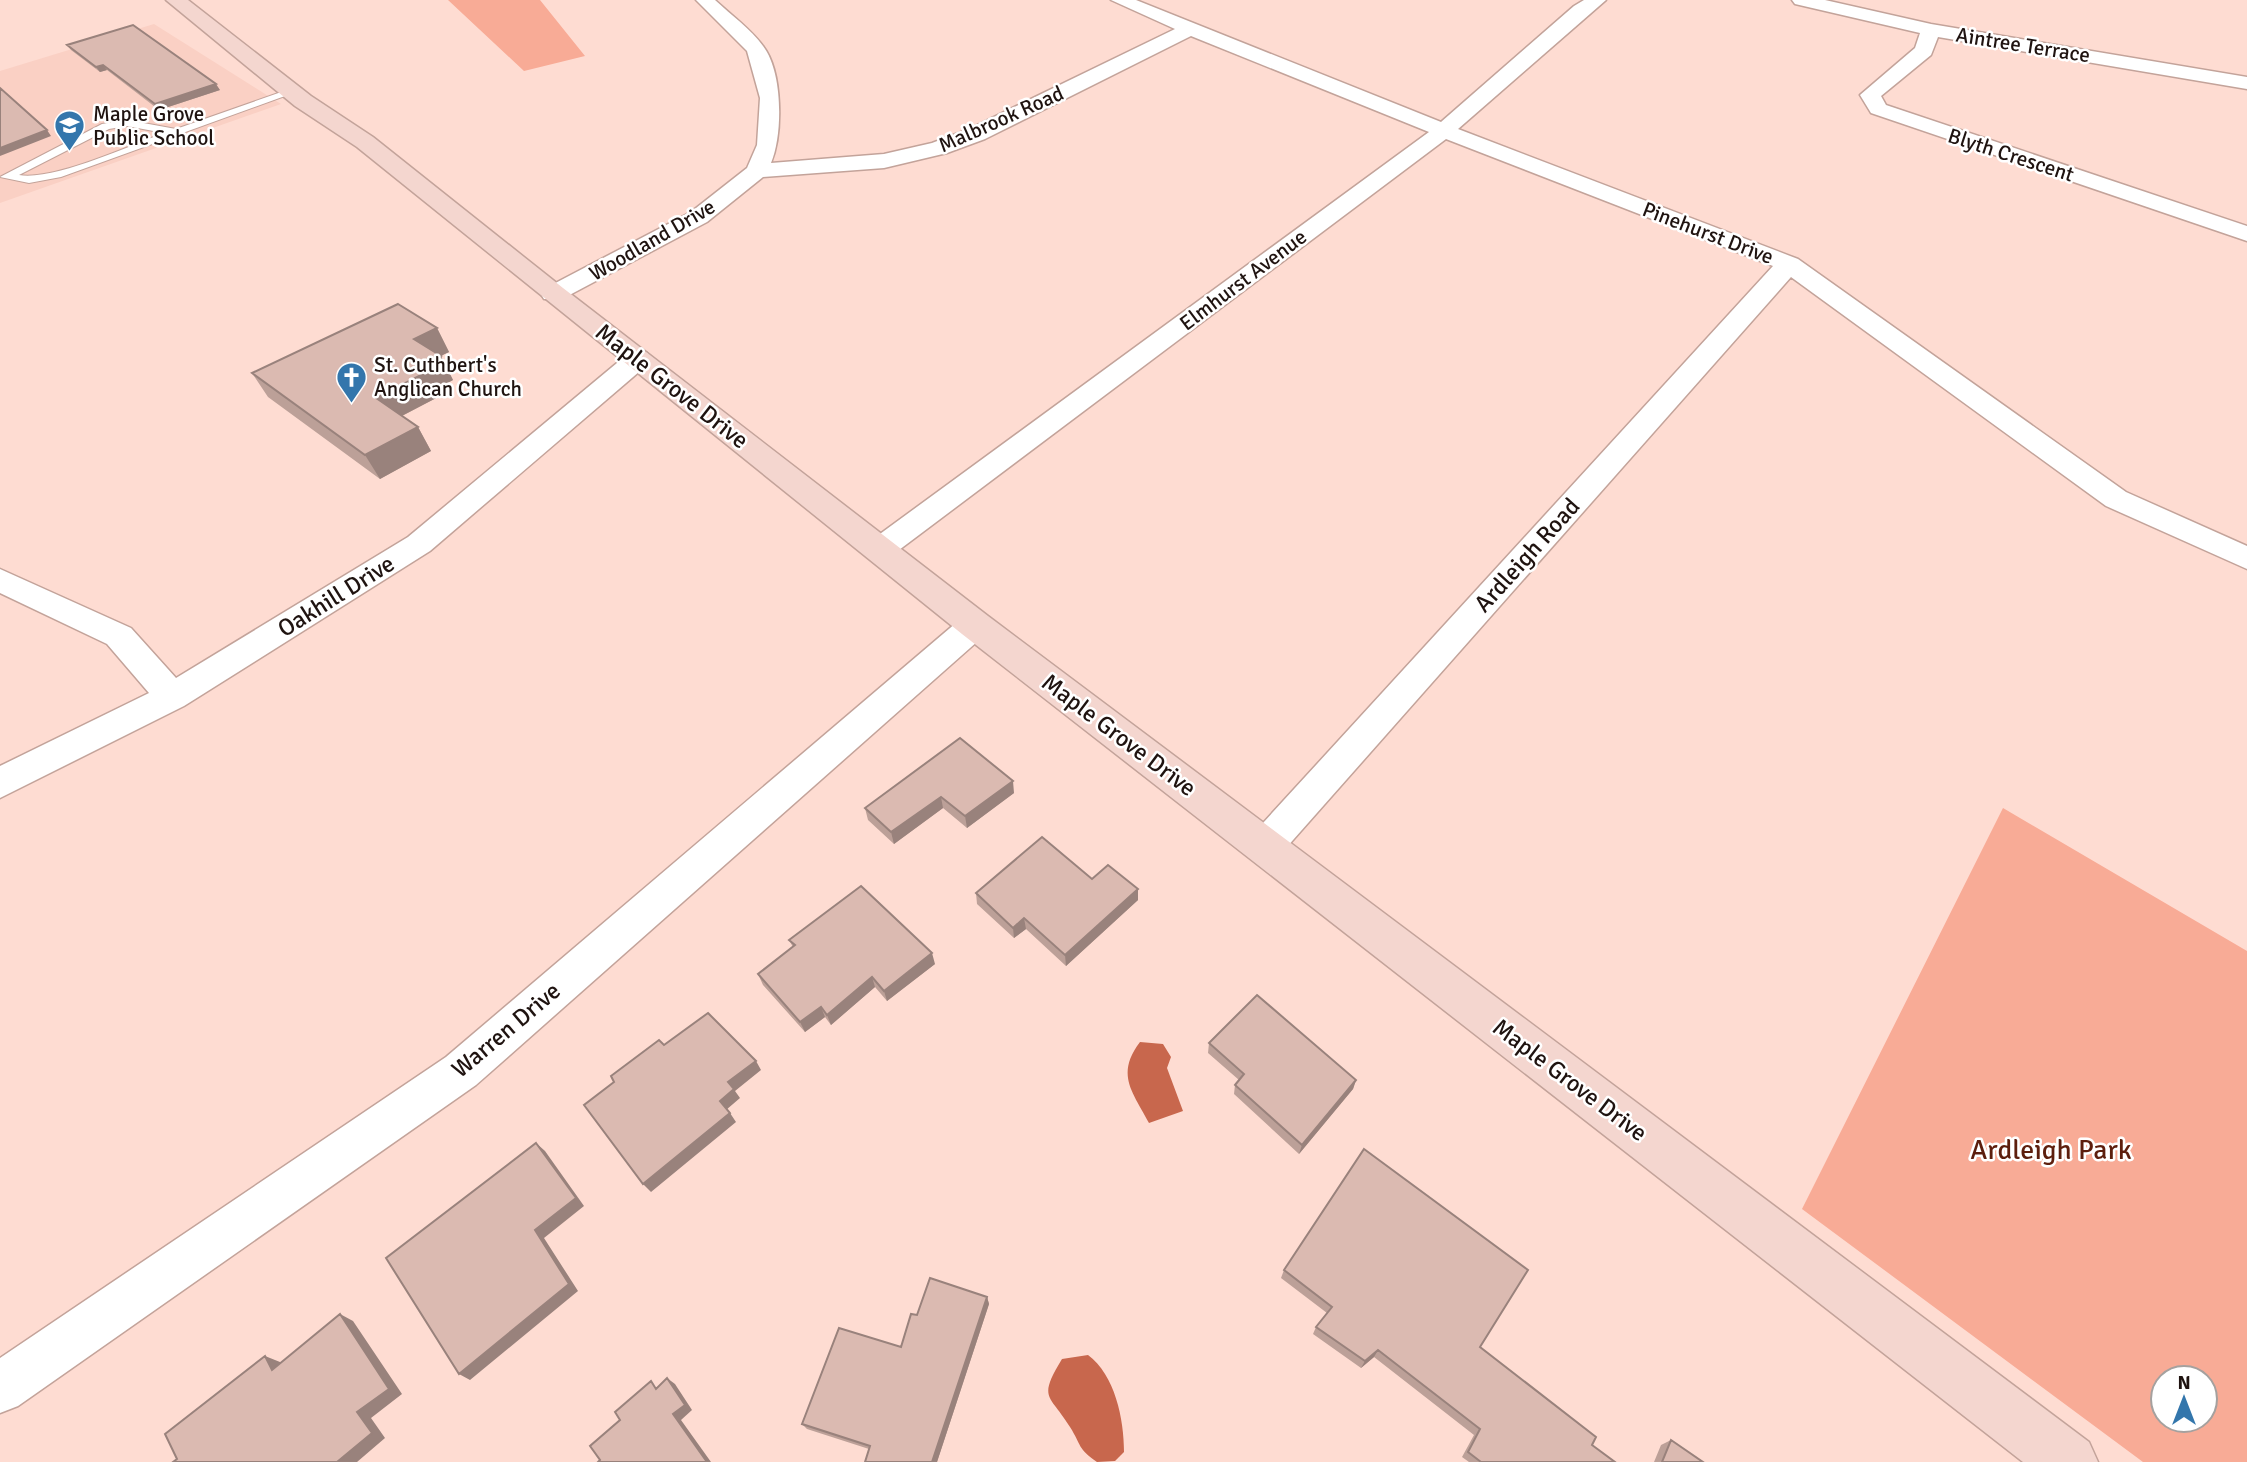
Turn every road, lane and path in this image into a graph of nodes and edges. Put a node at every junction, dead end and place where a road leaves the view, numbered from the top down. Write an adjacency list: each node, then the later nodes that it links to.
1 (176, 0): 10 (street, Maple Grove Drive)
2 (705, 0): 13 (street)
3 (1120, 0): 7 (street, Pinehurst Drive)
4 (1801, 0): 8 (street, Aintree Terrace)
5 (1558, 2): 6 (street)
6 (1588, 5): 11 (street, Elmhurst Avenue)
7 (1191, 29): 11 (street, Pinehurst Drive); 13 (street, Malbrook Road)
8 (1931, 30): 9 (street, Aintree Terrace); 15 (street, Blyth Crescent)
9 (2247, 83)
10 (291, 92): 12 (lane); 17 (street, Maple Grove Drive)
11 (1444, 131): 16 (street, Pinehurst Drive); 19 (street, Elmhurst Avenue)
12 (174, 132): 14 (lane); 14 (lane)
13 (757, 171): 17 (street, Woodland Drive)
14 (4, 177)
15 (2247, 234)
16 (1789, 264): 20 (street, Pinehurst Drive); 25 (street, Ardleigh Road)
17 (553, 294): 18 (street, Maple Grove Drive)
18 (638, 359): 19 (street, Maple Grove Drive); 23 (street, Oakhill Drive)
19 (880, 549): 22 (street, Maple Grove Drive)
20 (2247, 558)
21 (0, 580): 23 (street)
22 (975, 625): 25 (street, Maple Grove Drive); 26 (street, Warren Drive)
23 (173, 697): 24 (street, Oakhill Drive)
24 (0, 783)
25 (1265, 846): 27 (street, Maple Grove Drive)
26 (0, 1388)
27 (2069, 1462)

